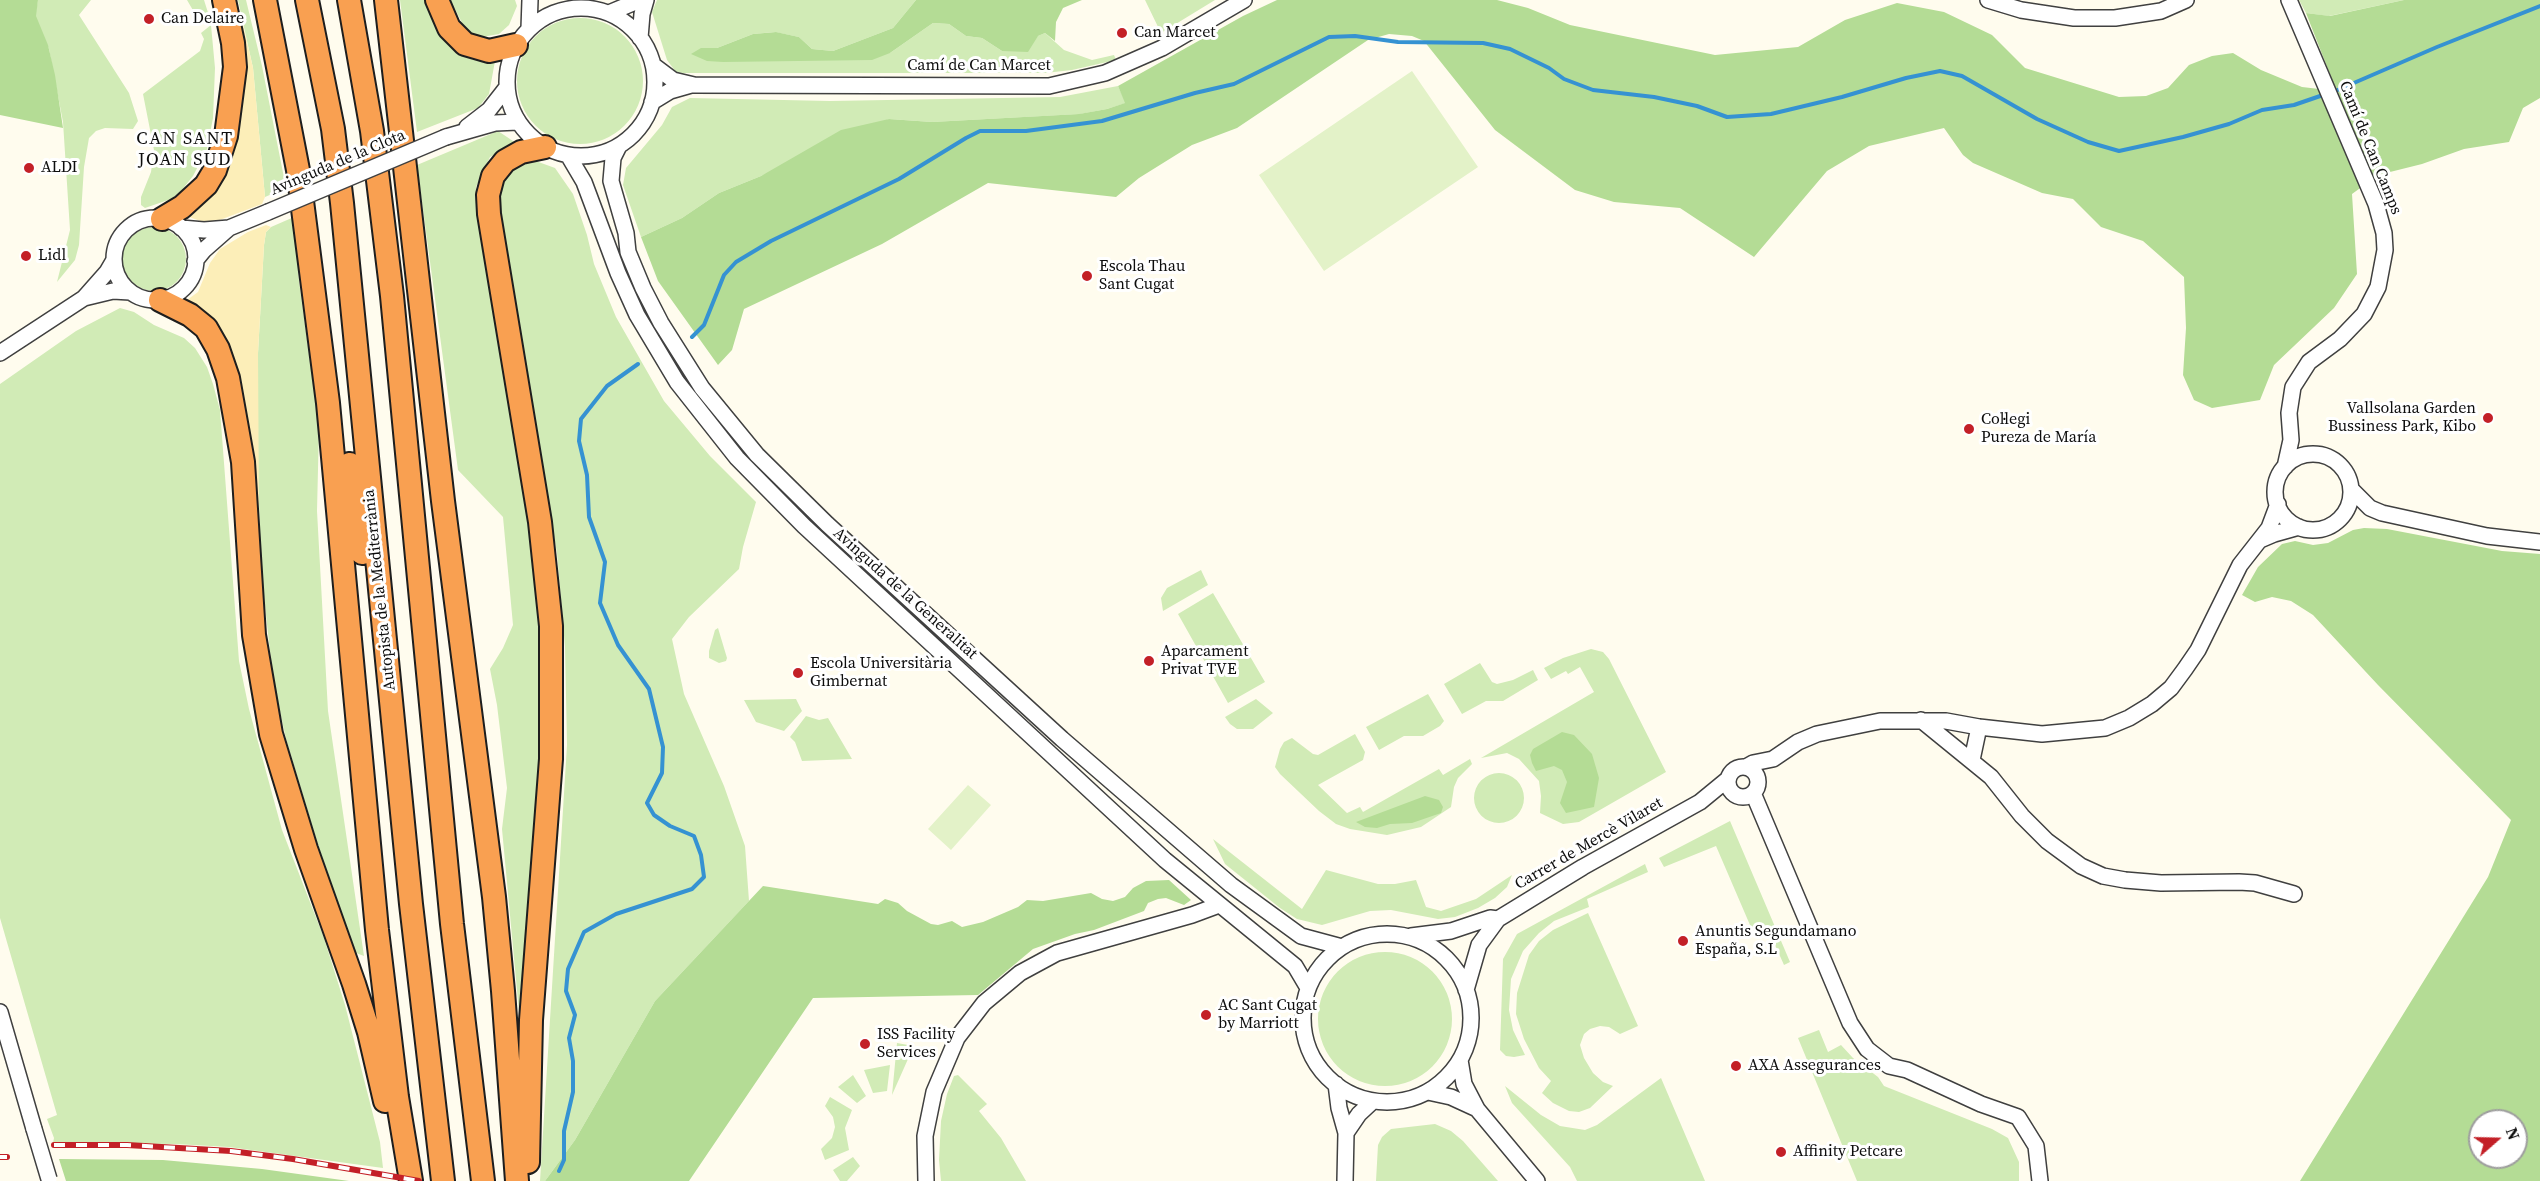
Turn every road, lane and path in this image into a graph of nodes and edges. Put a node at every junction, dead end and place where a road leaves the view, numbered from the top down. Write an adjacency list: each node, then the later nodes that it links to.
1 (216, 0): 25 (highway)
2 (224, 0): 25 (highway)
3 (265, 0): 76 (highway)
4 (281, 0): 55 (highway)
5 (307, 0): 55 (highway, Autopista de la Mediterrània)
6 (349, 0): 21 (highway)
7 (354, 0): 21 (highway)
8 (386, 0): 79 (highway)
9 (437, 0): 19 (highway)
10 (530, 0): 19 (street)
11 (640, 0): 18 (street)
12 (646, 0): 20 (street)
13 (1244, 0): 23 (street, Camí de Can Marcet)
14 (1988, 0): 15 (street)
15 (2186, 0)
16 (2289, 0): 40 (street, Camí de Can Camps)
17 (580, 4): 18 (street); 19 (street)
18 (609, 13): 20 (street)
19 (522, 37): 24 (street)
20 (640, 38): 22 (street)
21 (360, 56): 78 (highway)
22 (653, 65): 23 (street, Camí de Can Marcet); 26 (street)
23 (694, 84): 26 (street, Camí de Can Marcet)
24 (507, 87): 27 (street); 28 (street, Avinguda de la Clota)
25 (233, 92): 32 (highway)
26 (652, 102): 29 (street)
27 (518, 123): 28 (street, Avinguda de la Clota); 30 (street)
28 (461, 131): 33 (street, Avinguda de la Clota, bridge)
29 (619, 146): 31 (street); 64 (street, Avinguda de la Generalitat)
30 (545, 147): 31 (street); 80 (highway)
31 (568, 155): 61 (street, Avinguda de la Generalitat)
32 (172, 224): 33 (street, Avinguda de la Clota); 34 (street); 35 (street)
33 (229, 228): 35 (street, Avinguda de la Clota)
34 (114, 260): 36 (street); 37 (street)
35 (195, 261): 38 (street)
36 (130, 292): 37 (street); 38 (street)
37 (84, 298): 39 (street)
38 (160, 300): 75 (highway)
39 (0, 353)
40 (2291, 426): 41 (street); 42 (street, Camí de Can Camps)
41 (2316, 454): 42 (street); 43 (street)
42 (2285, 467): 44 (street)
43 (2351, 489): 45 (street); 46 (street)
44 (2278, 504): 47 (street); 48 (street)
45 (2382, 513): 46 (street); 49 (street)
46 (2339, 519): 47 (street)
47 (2300, 527): 48 (street)
48 (2260, 540): 51 (street)
49 (2540, 542)
50 (1921, 720): 51 (street); 52 (street); 53 (street)
51 (1979, 727): 53 (street)
52 (1773, 759): 54 (street); 57 (street)
53 (1972, 760): 60 (street)
54 (1746, 767): 56 (street); 57 (street)
55 (398, 769): 77 (highway, Autopista de la Mediterrània)
56 (1728, 779): 58 (street); 59 (street, Carrer de Mercè Vilaret)
57 (1755, 787): 58 (street); 84 (street)
58 (1736, 795): 59 (street, Carrer de Mercè Vilaret)
59 (1700, 802): 62 (street, Carrer de Mercè Vilaret)
60 (2294, 894)
61 (1219, 905): 65 (street, Avinguda de la Generalitat); 81 (street)
62 (1498, 920): 63 (street, Carrer de Mercè Vilaret); 66 (street, Carrer de Mercè Vilaret)
63 (1408, 937): 64 (street); 66 (street)
64 (1342, 947): 65 (street)
65 (1308, 988): 69 (street)
66 (1466, 990): 68 (street)
67 (0, 1012): 74 (street, bridge)
68 (1460, 1060): 70 (street); 72 (street)
69 (1335, 1084): 71 (street); 73 (street)
70 (1428, 1092): 71 (street); 72 (street)
71 (1373, 1101): 73 (street)
72 (1477, 1109): 83 (street)
73 (1346, 1133): 82 (street)
74 (50, 1180)
75 (400, 1181)
76 (411, 1181)
77 (443, 1181)
78 (483, 1181)
79 (517, 1181)
80 (528, 1181)
81 (926, 1181)
82 (1345, 1181)
83 (1537, 1181)
84 (2040, 1181)

